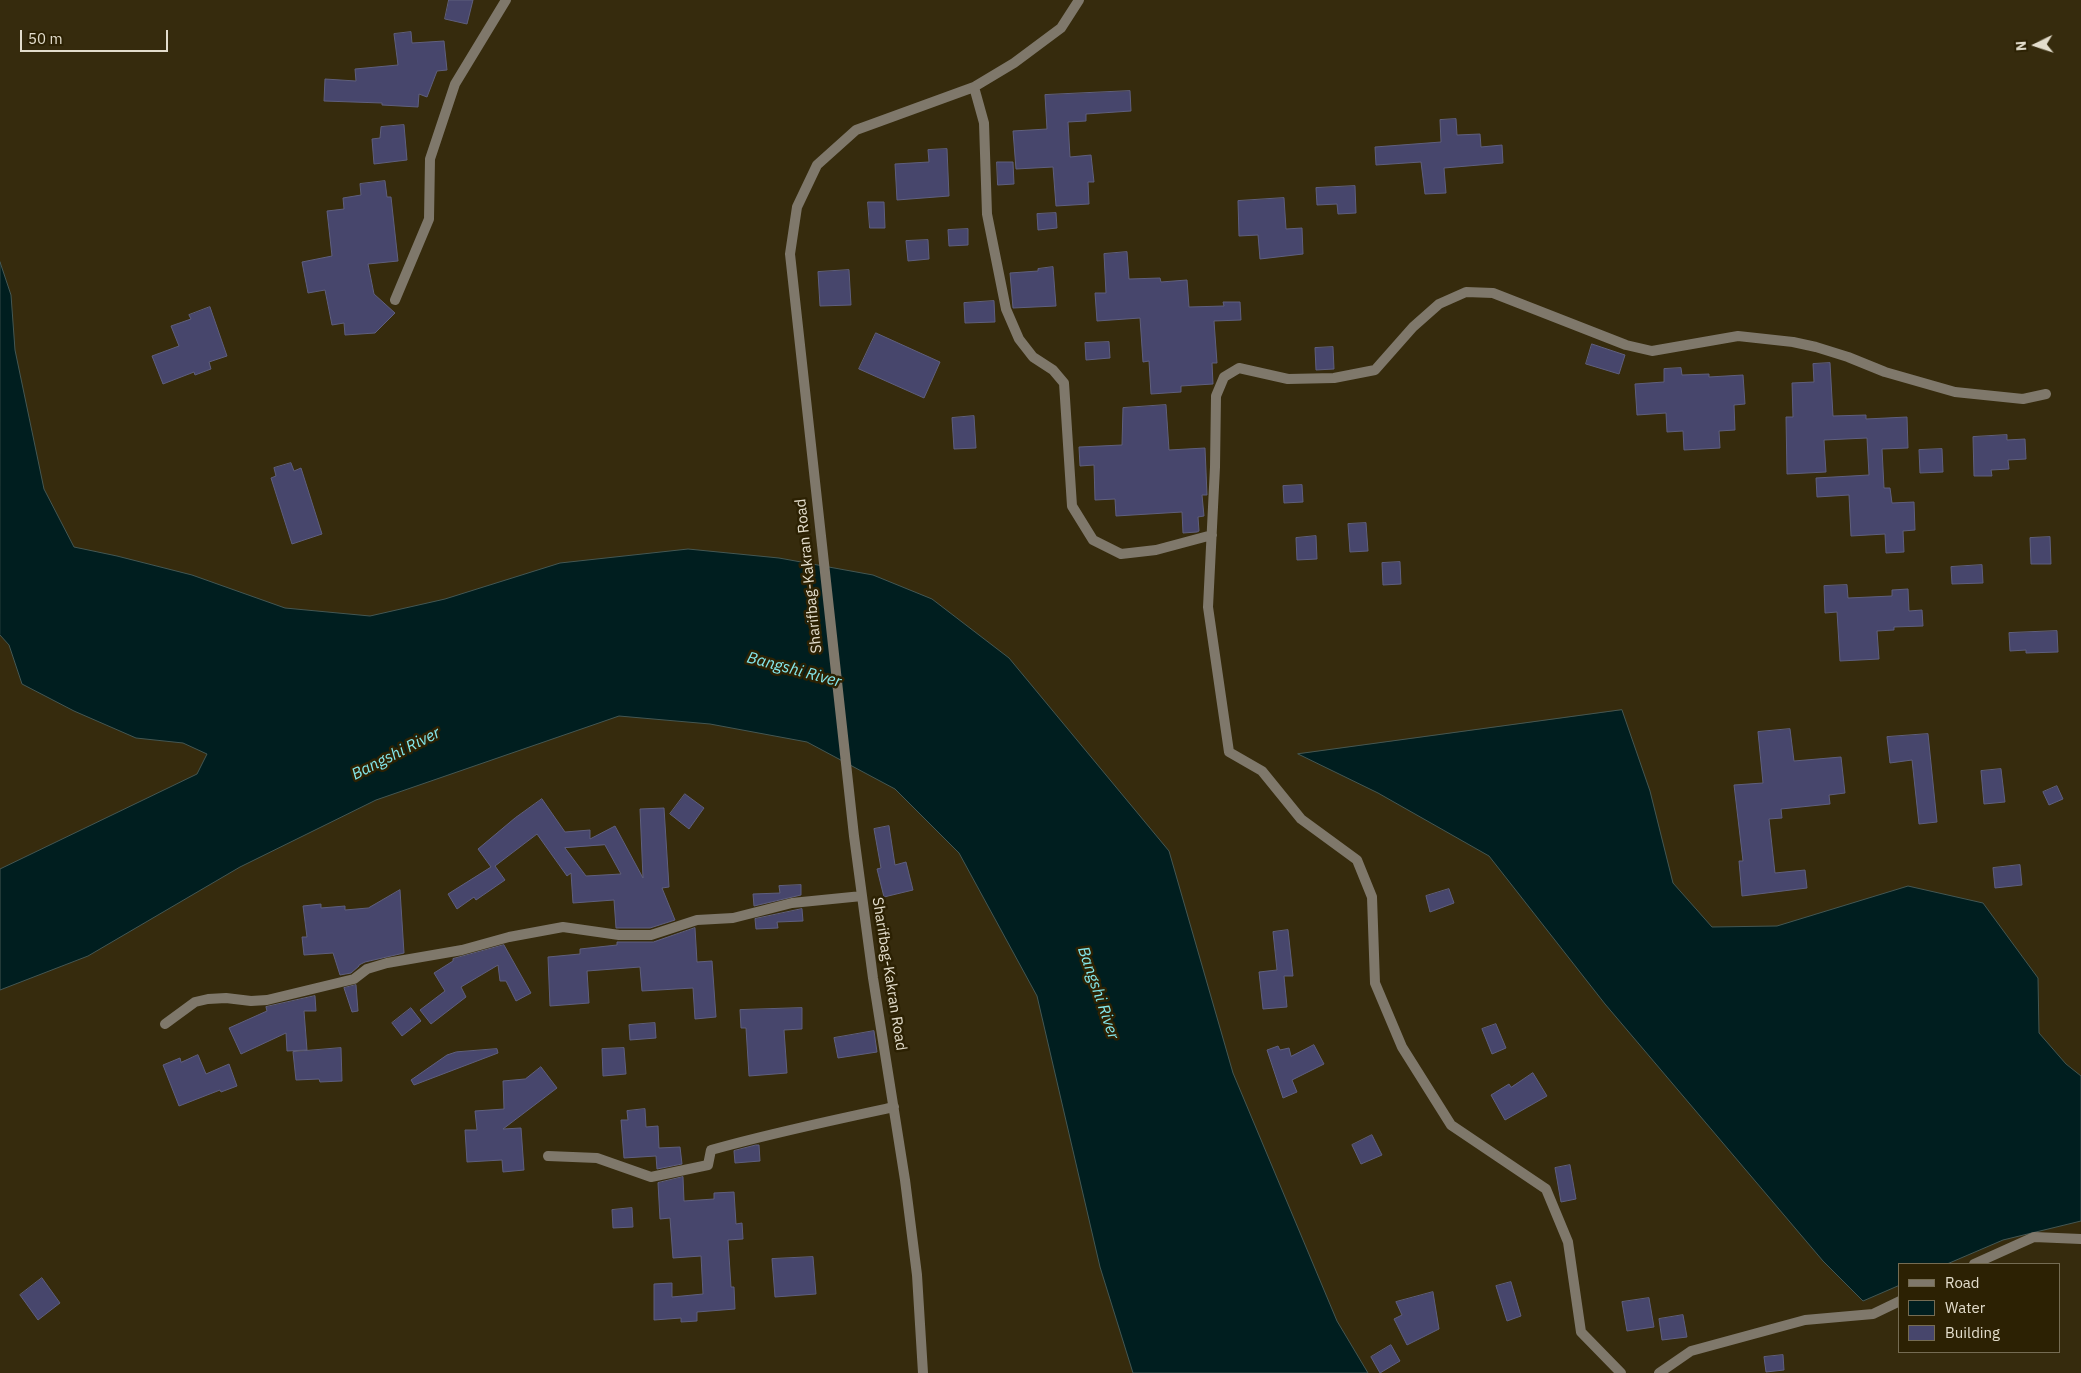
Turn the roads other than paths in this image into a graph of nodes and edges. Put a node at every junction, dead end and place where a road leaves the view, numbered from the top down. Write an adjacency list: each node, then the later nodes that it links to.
1 (506, 0): 4 (street)
2 (1079, 0): 3 (street, Sharifbag-Kakran Road)
3 (974, 86): 6 (street); 7 (street, Sharifbag-Kakran Road)
4 (395, 300)
5 (2046, 394): 6 (street)
6 (1212, 535): 15 (street)
7 (862, 896): 8 (street); 9 (street, Sharifbag-Kakran Road)
8 (165, 1024)
9 (894, 1107): 10 (street); 14 (street, Sharifbag-Kakran Road)
10 (548, 1156)
11 (2081, 1238): 12 (street)
12 (1976, 1263)
13 (1898, 1302): 16 (street)
14 (923, 1373)
15 (1621, 1373)
16 (1659, 1373)

